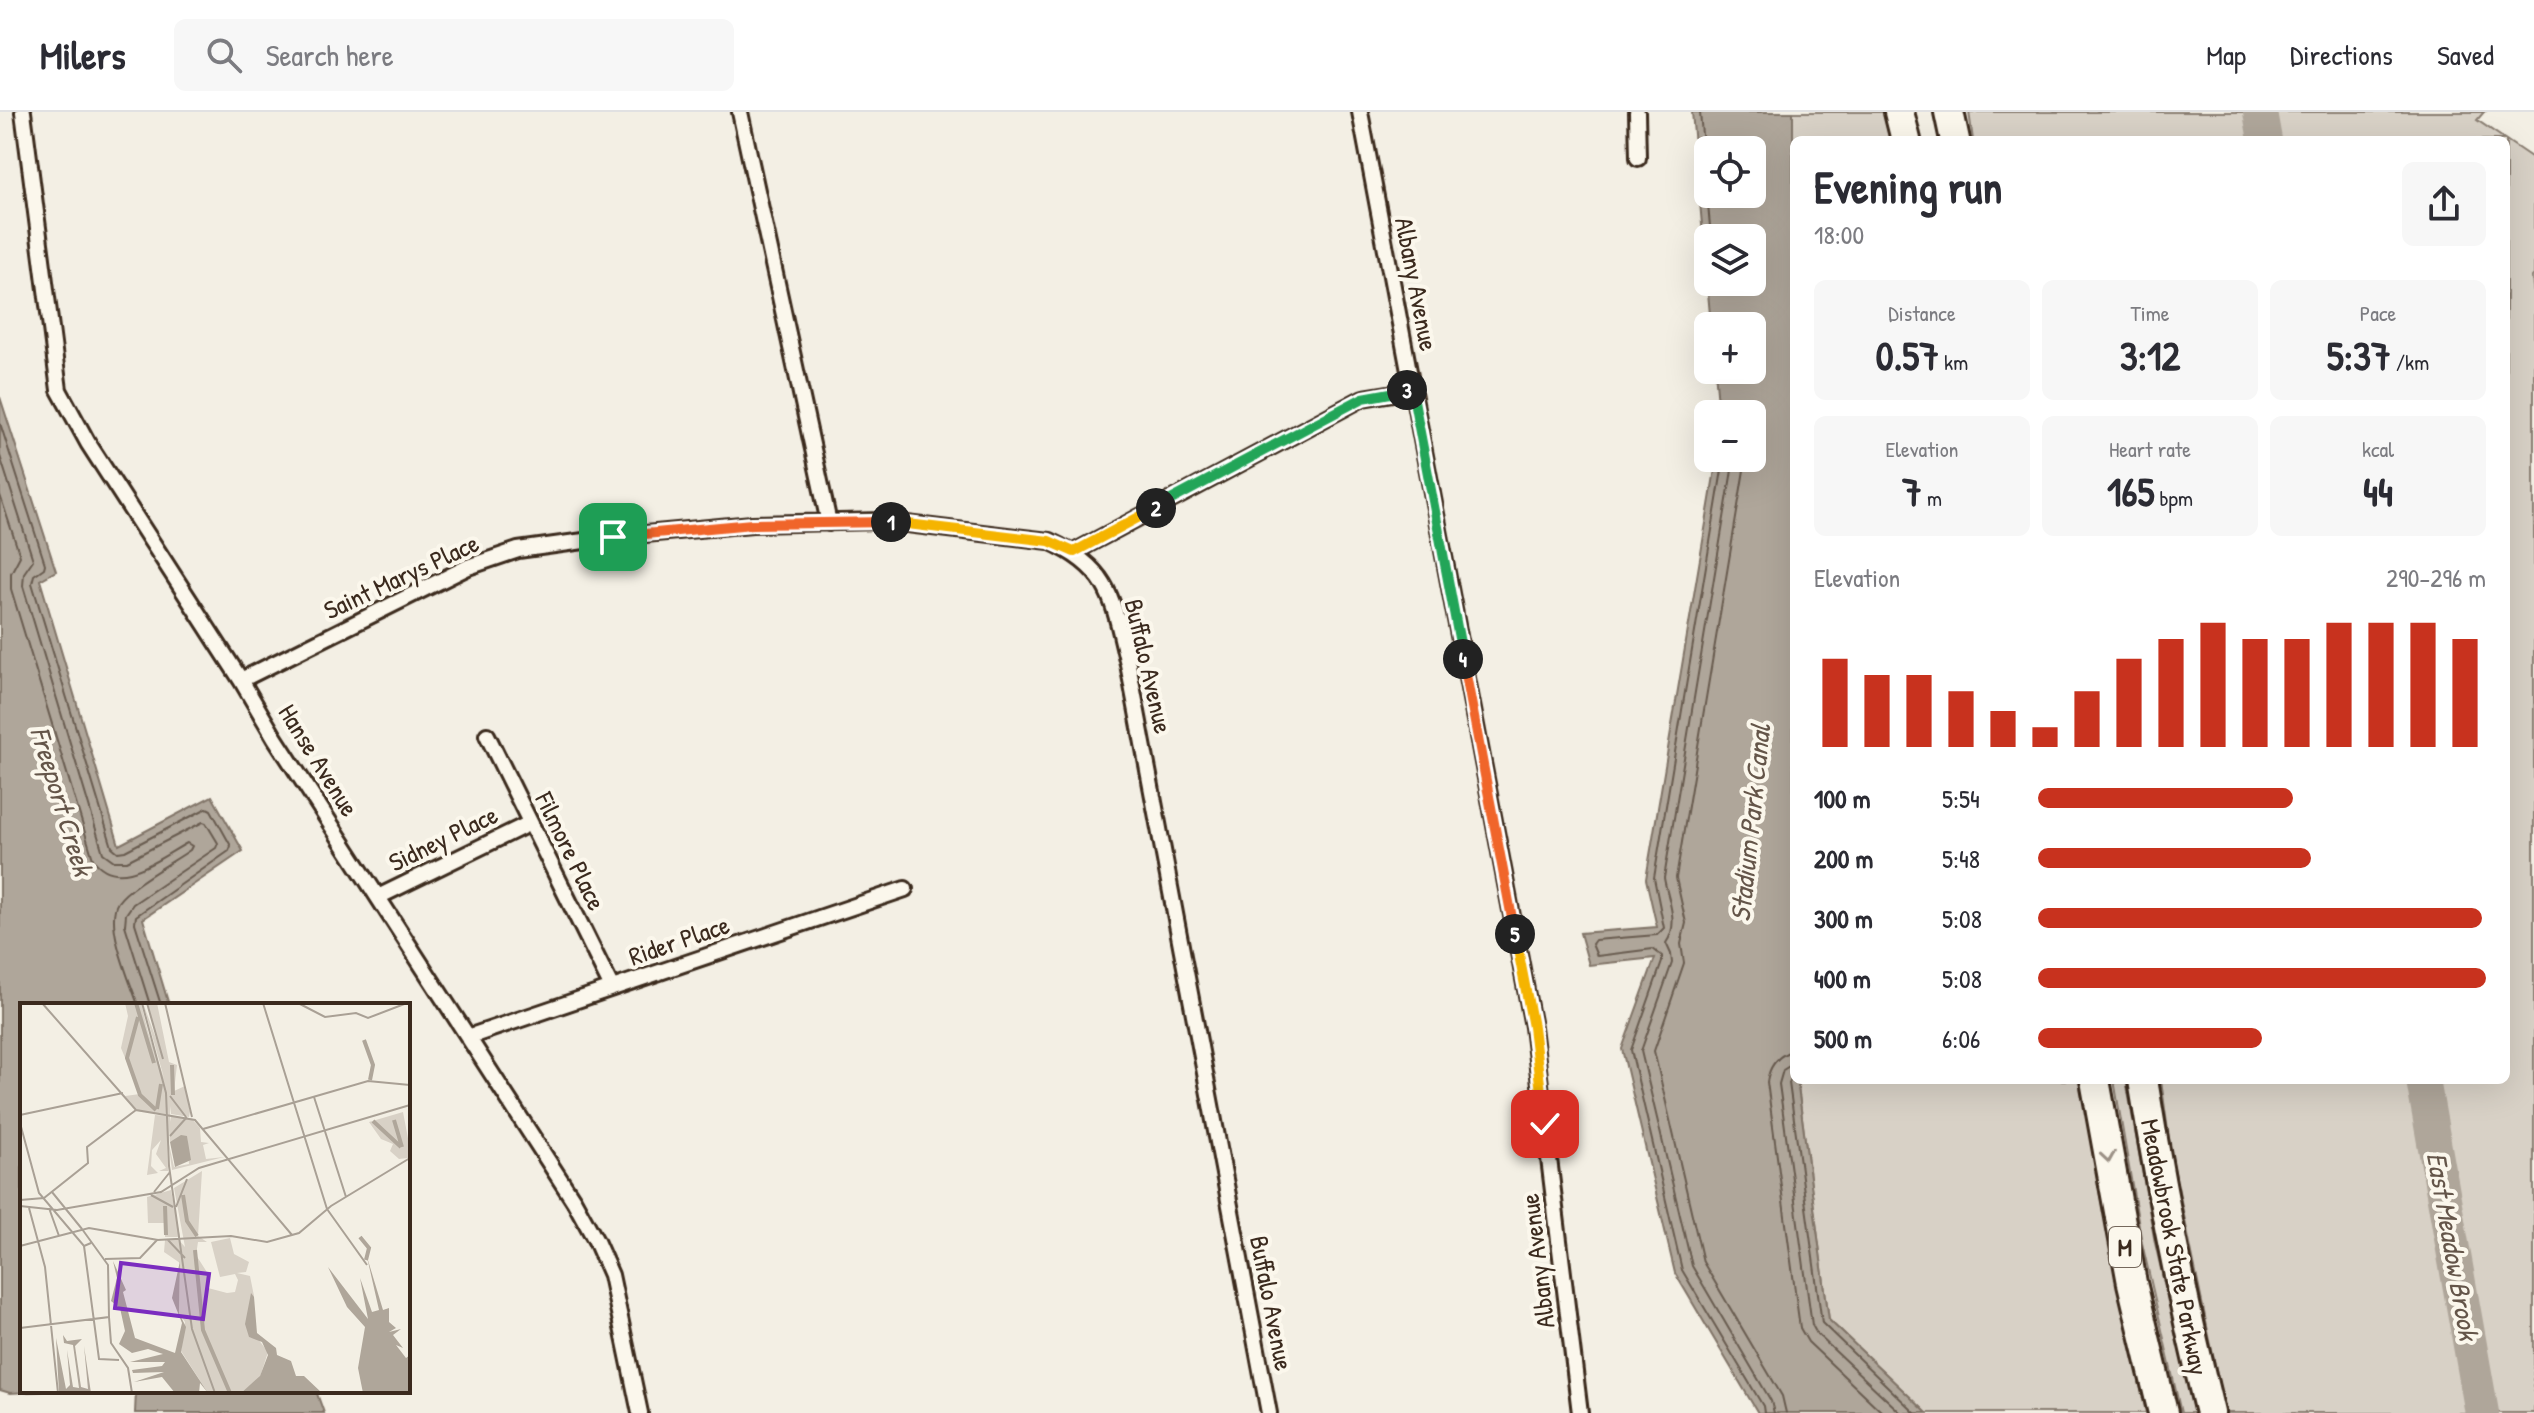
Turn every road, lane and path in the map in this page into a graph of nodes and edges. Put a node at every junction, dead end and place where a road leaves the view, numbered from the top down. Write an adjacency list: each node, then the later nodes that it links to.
1 (23, 112): 13 (street, Hanse Avenue)
2 (740, 112): 11 (street)
3 (1360, 112): 10 (street, Albany Avenue)
4 (1637, 112): 9 (street)
5 (1899, 112): 7 (highway)
6 (1949, 112): 8 (highway)
7 (1905, 136)
8 (1954, 136)
9 (1638, 158)
10 (1412, 390): 12 (street); 24 (street, Albany Avenue)
11 (829, 523): 12 (street, Buffalo Avenue); 13 (street, Saint Marys Place)
12 (1074, 552): 23 (street, Buffalo Avenue)
13 (241, 680): 17 (street, Hanse Avenue)
14 (487, 735): 15 (street, Filmore Place)
15 (530, 823): 17 (street, Sidney Place); 18 (street, Filmore Place)
16 (905, 889): 18 (street, Rider Place)
17 (378, 897): 19 (street, Hanse Avenue)
18 (612, 988): 19 (street, Rider Place)
19 (468, 1037): 22 (street, Hanse Avenue)
20 (2096, 1084): 25 (highway, Meadowbrook State Parkway / M, one-way to 25)
21 (2144, 1084): 26 (highway, Meadowbrook State Parkway / M)
22 (640, 1413)
23 (1269, 1413)
24 (1580, 1413)
25 (2163, 1413)
26 (2210, 1413)

